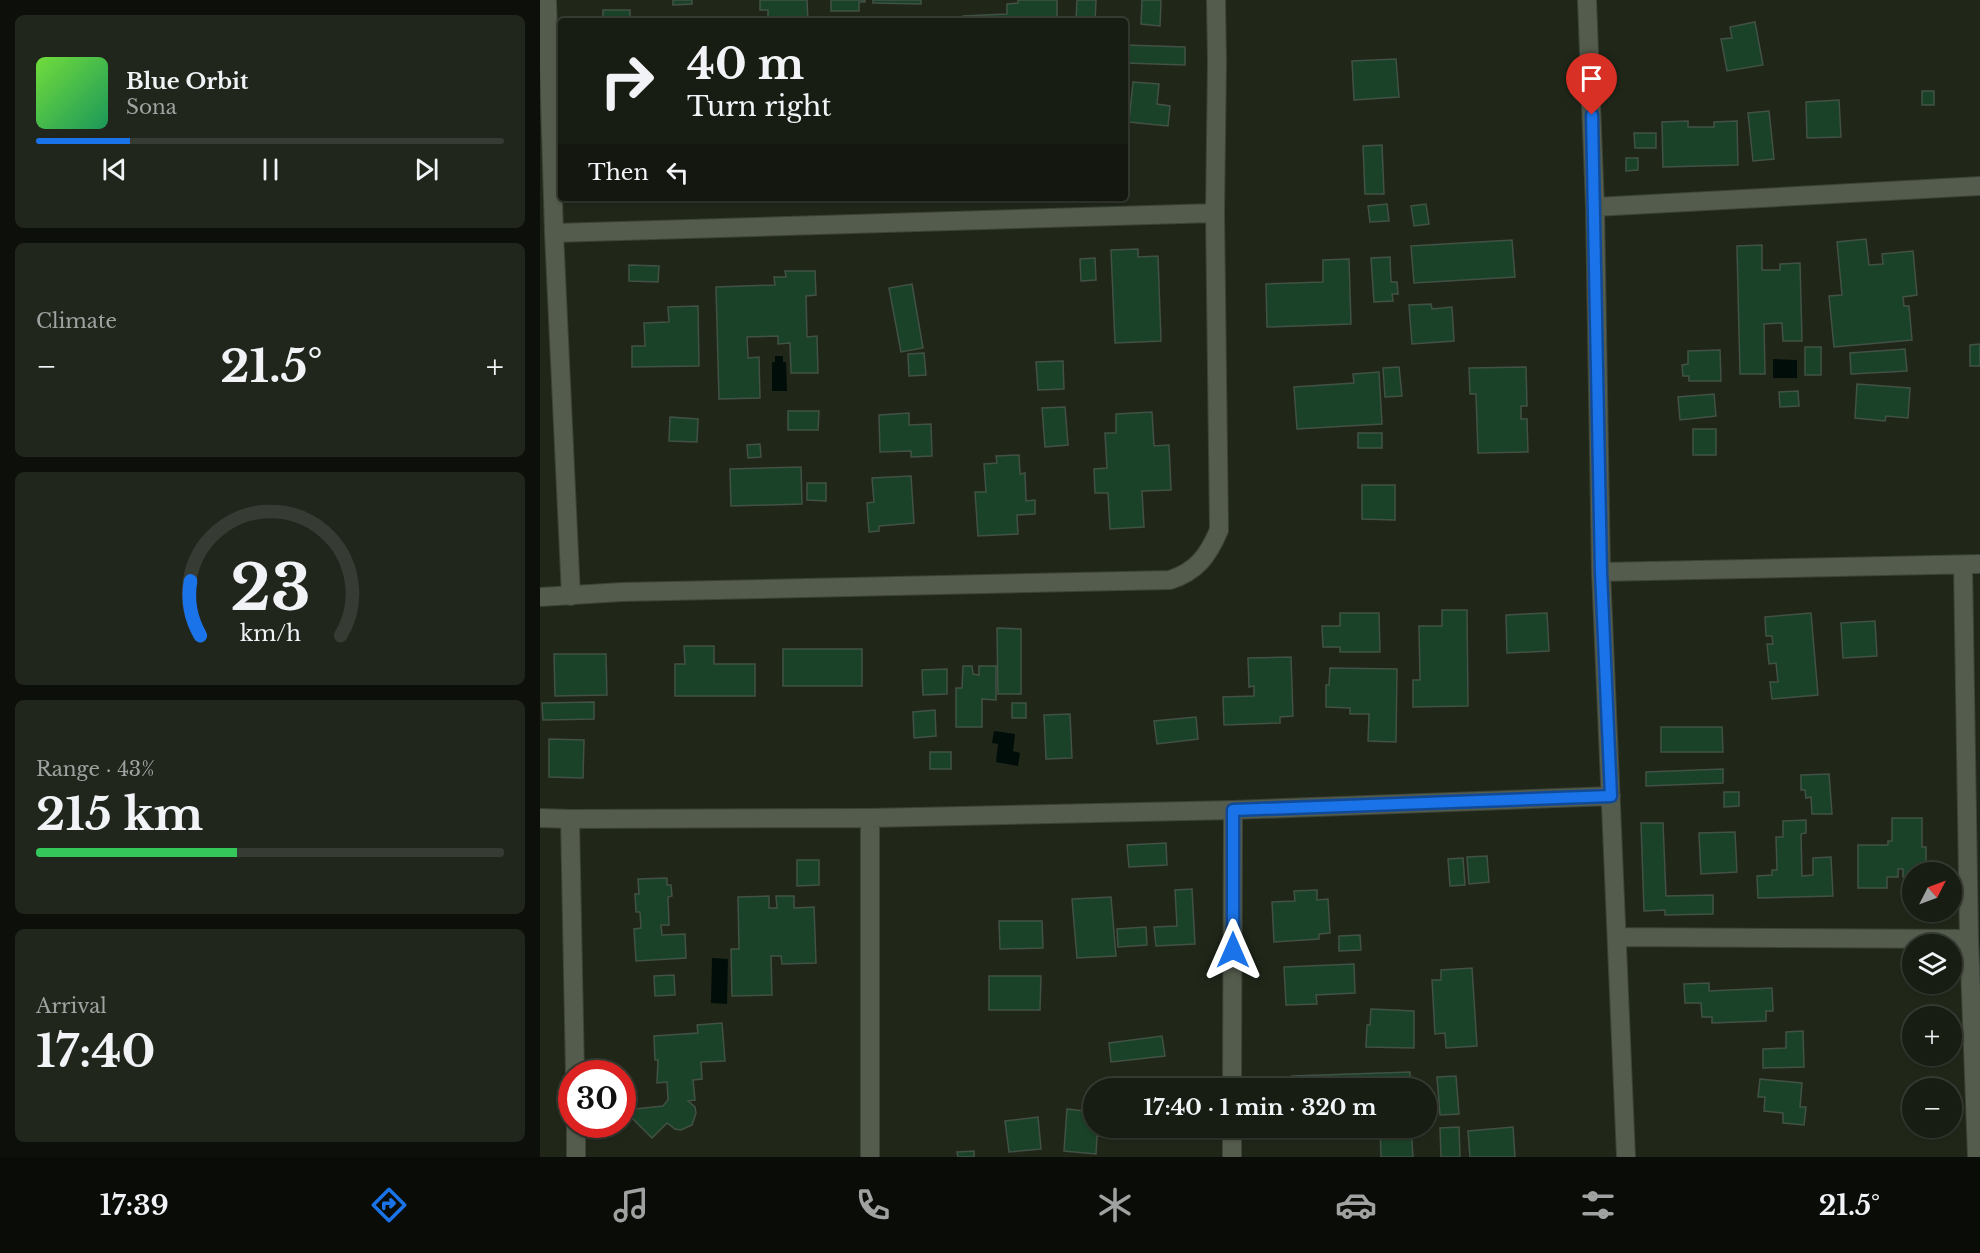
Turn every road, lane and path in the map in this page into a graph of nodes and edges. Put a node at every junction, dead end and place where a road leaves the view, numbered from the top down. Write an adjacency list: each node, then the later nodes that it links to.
1 (547, 0): 7 (street)
2 (1216, 0): 6 (street)
3 (1587, 0): 5 (street)
4 (1980, 186): 5 (street)
5 (1595, 207): 9 (street)
6 (1215, 213): 7 (street); 10 (street)
7 (554, 233): 10 (street)
8 (1971, 565): 9 (street); 18 (street)
9 (1601, 572): 12 (street)
10 (571, 596): 11 (street)
11 (540, 597)
12 (1611, 796): 13 (street); 17 (street)
13 (1233, 810): 15 (street); 20 (street)
14 (540, 818): 16 (street)
15 (870, 818): 16 (street); 24 (street)
16 (570, 819): 19 (street)
17 (1618, 937): 18 (street); 26 (street)
18 (1969, 939): 27 (street)
19 (575, 1060)
20 (1232, 1078)
21 (576, 1138): 23 (street)
22 (1232, 1138): 25 (street)
23 (576, 1157)
24 (870, 1157)
25 (1232, 1157)
26 (1626, 1157)
27 (1977, 1157)

